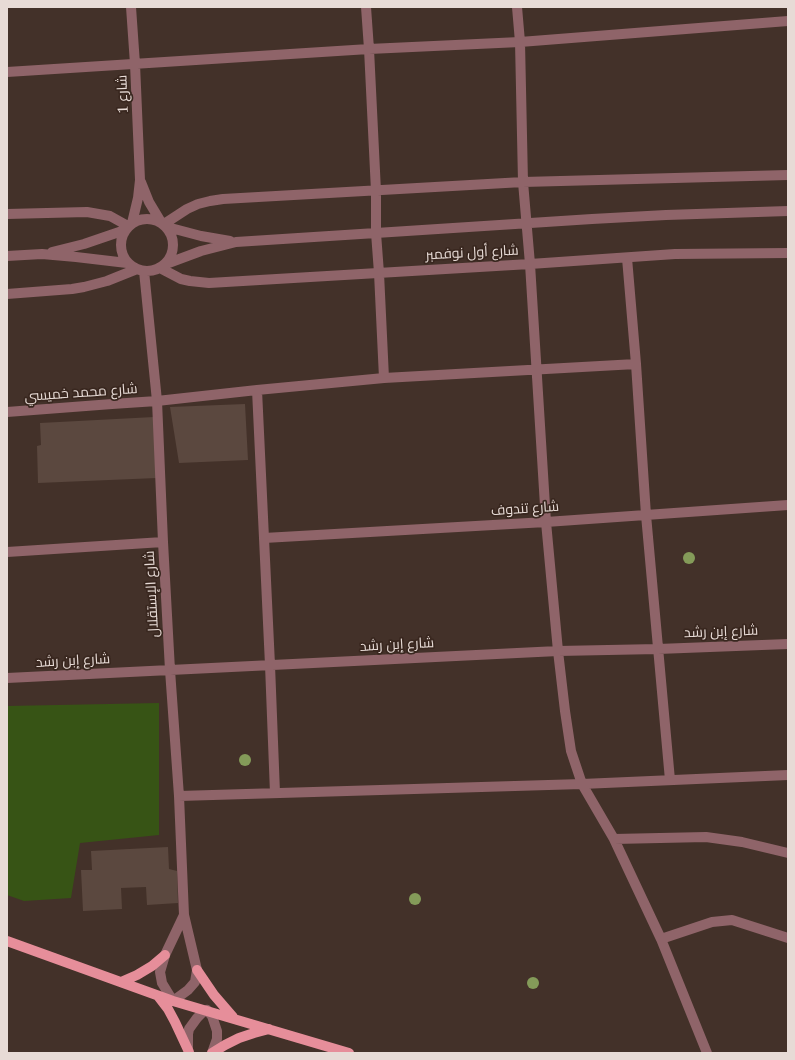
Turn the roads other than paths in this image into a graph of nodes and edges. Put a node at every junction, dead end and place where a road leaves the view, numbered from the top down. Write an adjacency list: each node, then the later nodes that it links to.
1 (132, 7): 7 (street, شارع 1)
2 (366, 7): 6 (street)
3 (517, 7): 5 (street)
4 (788, 21): 5 (street)
5 (520, 42): 6 (street); 11 (street)
6 (369, 49): 7 (street); 12 (street)
7 (135, 64): 8 (street); 10 (street, شارع 1)
8 (7, 72)
9 (788, 175): 11 (street)
10 (140, 180): 16 (street, شارع 1); 17 (street, شارع 1)
11 (524, 182): 12 (street); 15 (street)
12 (376, 191): 16 (street); 18 (street)
13 (788, 211): 15 (street, شارع أول نوفمبر)
14 (7, 214): 17 (street)
15 (527, 223): 18 (street, شارع أول نوفمبر); 25 (street)
16 (164, 224): 17 (street); 19 (street, شارع أول نوفمبر); 26 (street)
17 (129, 226): 21 (street); 24 (street)
18 (376, 234): 19 (street, شارع أول نوفمبر); 28 (street)
19 (236, 242): 26 (street, شارع أول نوفمبر)
20 (788, 253): 23 (street, شارع أول نوفمبر)
21 (42, 254): 22 (street); 24 (street)
22 (7, 256)
23 (627, 258): 25 (street, شارع أول نوفمبر); 30 (street)
24 (128, 263): 27 (street)
25 (530, 264): 28 (street, شارع أول نوفمبر); 31 (street)
26 (163, 266): 27 (street); 28 (street, شارع أول نوفمبر)
27 (141, 270): 29 (street); 34 (street, شارع الإستقلال)
28 (379, 273): 32 (street)
29 (7, 294)
30 (636, 364): 31 (street, شارع محمد خميسي); 37 (street)
31 (536, 369): 32 (street, شارع محمد خميسي); 38 (street)
32 (384, 378): 33 (street, شارع محمد خميسي)
33 (257, 390): 34 (street, شارع محمد خميسي); 39 (street)
34 (157, 401): 35 (street, شارع محمد خميسي); 40 (street, شارع الإستقلال)
35 (7, 412)
36 (788, 505): 37 (street, شارع تندوف)
37 (646, 514): 38 (street, شارع تندوف); 43 (street)
38 (546, 522): 39 (street, شارع تندوف); 44 (street)
39 (264, 538): 45 (street)
40 (163, 542): 41 (street); 46 (street, شارع الإستقلال)
41 (7, 552)
42 (788, 644): 43 (street, شارع إبن رشد)
43 (658, 649): 44 (street, شارع إبن رشد); 49 (street)
44 (558, 651): 45 (street, شارع إبن رشد); 50 (street)
45 (270, 665): 46 (street, شارع إبن رشد); 51 (street)
46 (170, 670): 47 (street, شارع إبن رشد); 52 (street, شارع الإستقلال)
47 (7, 678)
48 (788, 774): 49 (street)
49 (670, 780): 50 (street)
50 (582, 784): 51 (street); 53 (street)
51 (275, 793): 52 (street)
52 (179, 796): 55 (street, شارع الإستقلال)
53 (614, 839): 54 (street); 57 (street)
54 (788, 853)
55 (184, 915): 59 (street); 60 (street, شارع الإستقلال)
56 (788, 938): 57 (street)
57 (661, 939): 70 (street)
58 (7, 941): 61 (main road)
59 (165, 955): 61 (main road); 63 (street)
60 (197, 970): 63 (street); 65 (main road)
61 (121, 982): 62 (main road)
62 (158, 996): 63 (main road); 67 (main road)
63 (173, 1001): 64 (main road)
64 (207, 1010): 65 (main road); 67 (street); 68 (street)
65 (235, 1018): 66 (main road)
66 (270, 1029): 68 (main road); 69 (main road)
67 (189, 1053)
68 (212, 1053)
69 (349, 1053)
70 (707, 1053)

